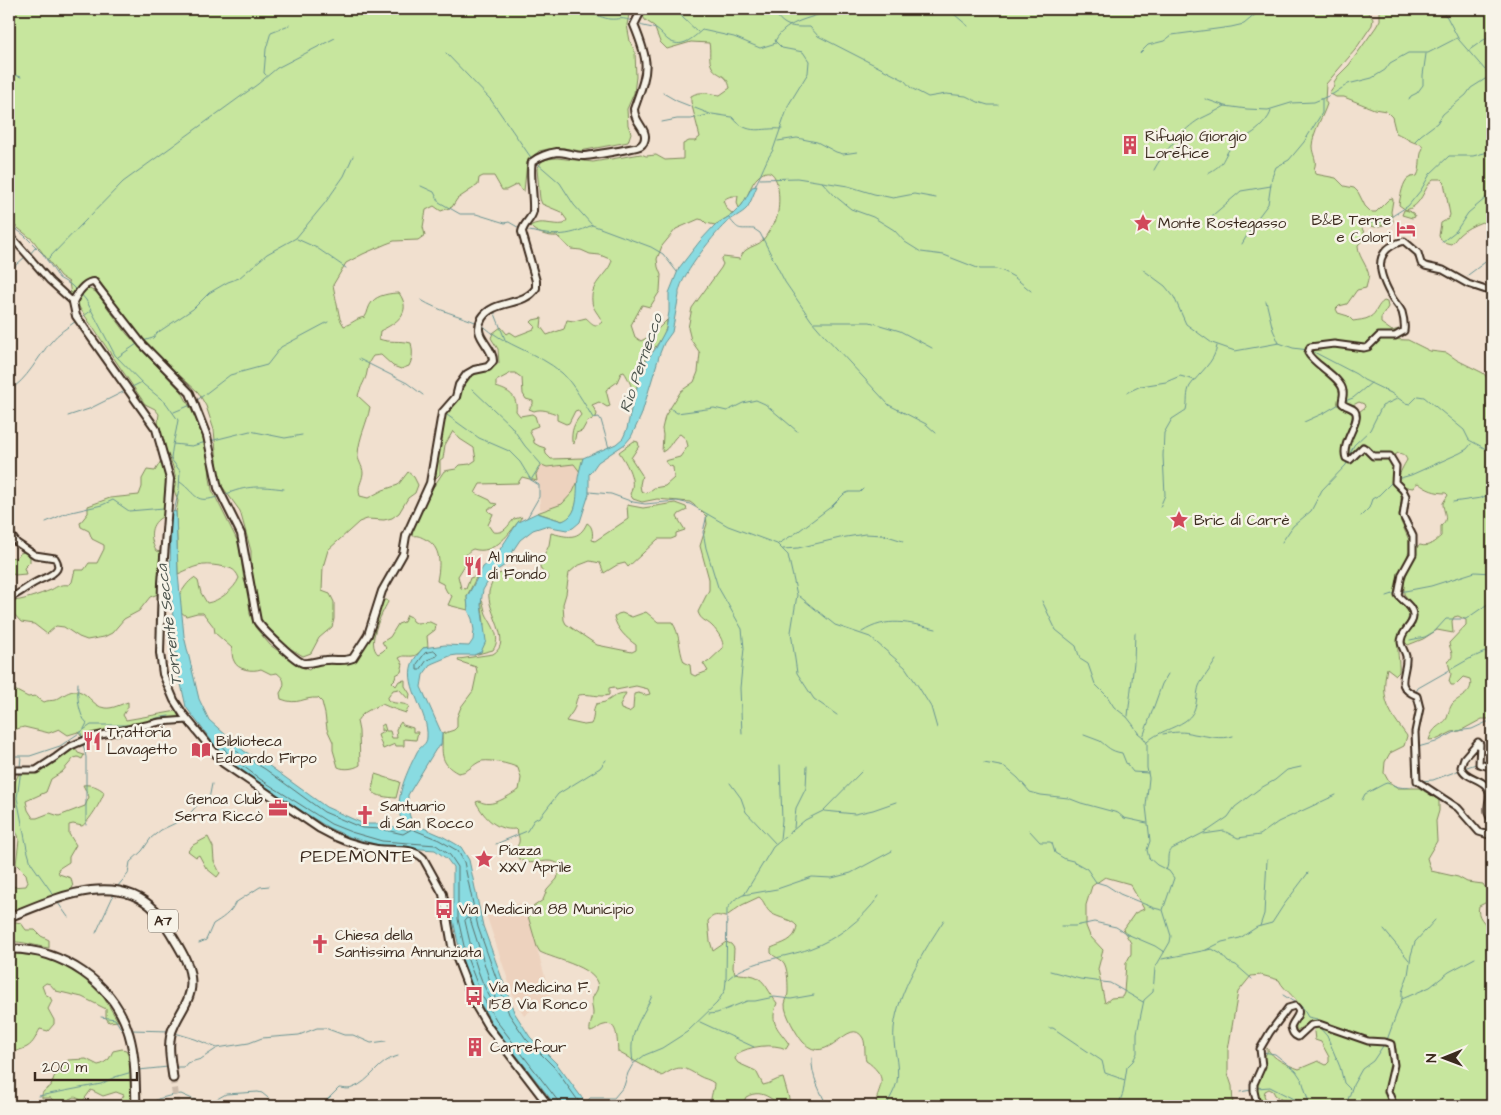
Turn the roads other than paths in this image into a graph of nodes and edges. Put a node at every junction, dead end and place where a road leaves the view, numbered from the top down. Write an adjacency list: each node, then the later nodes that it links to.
1 (642, 9): 4 (main road)
2 (9, 234): 4 (street)
3 (1492, 292): 11 (street)
4 (74, 300): 7 (main road)
5 (9, 504): 6 (street)
6 (9, 598)
7 (188, 720): 9 (street); 17 (main road)
8 (1492, 763): 10 (street)
9 (9, 770)
10 (1492, 820)
11 (1492, 836)
12 (9, 917): 14 (highway, A7)
13 (9, 949): 16 (highway)
14 (173, 1078)
15 (1256, 1100): 18 (street)
16 (136, 1106)
17 (549, 1106)
18 (1394, 1106)

